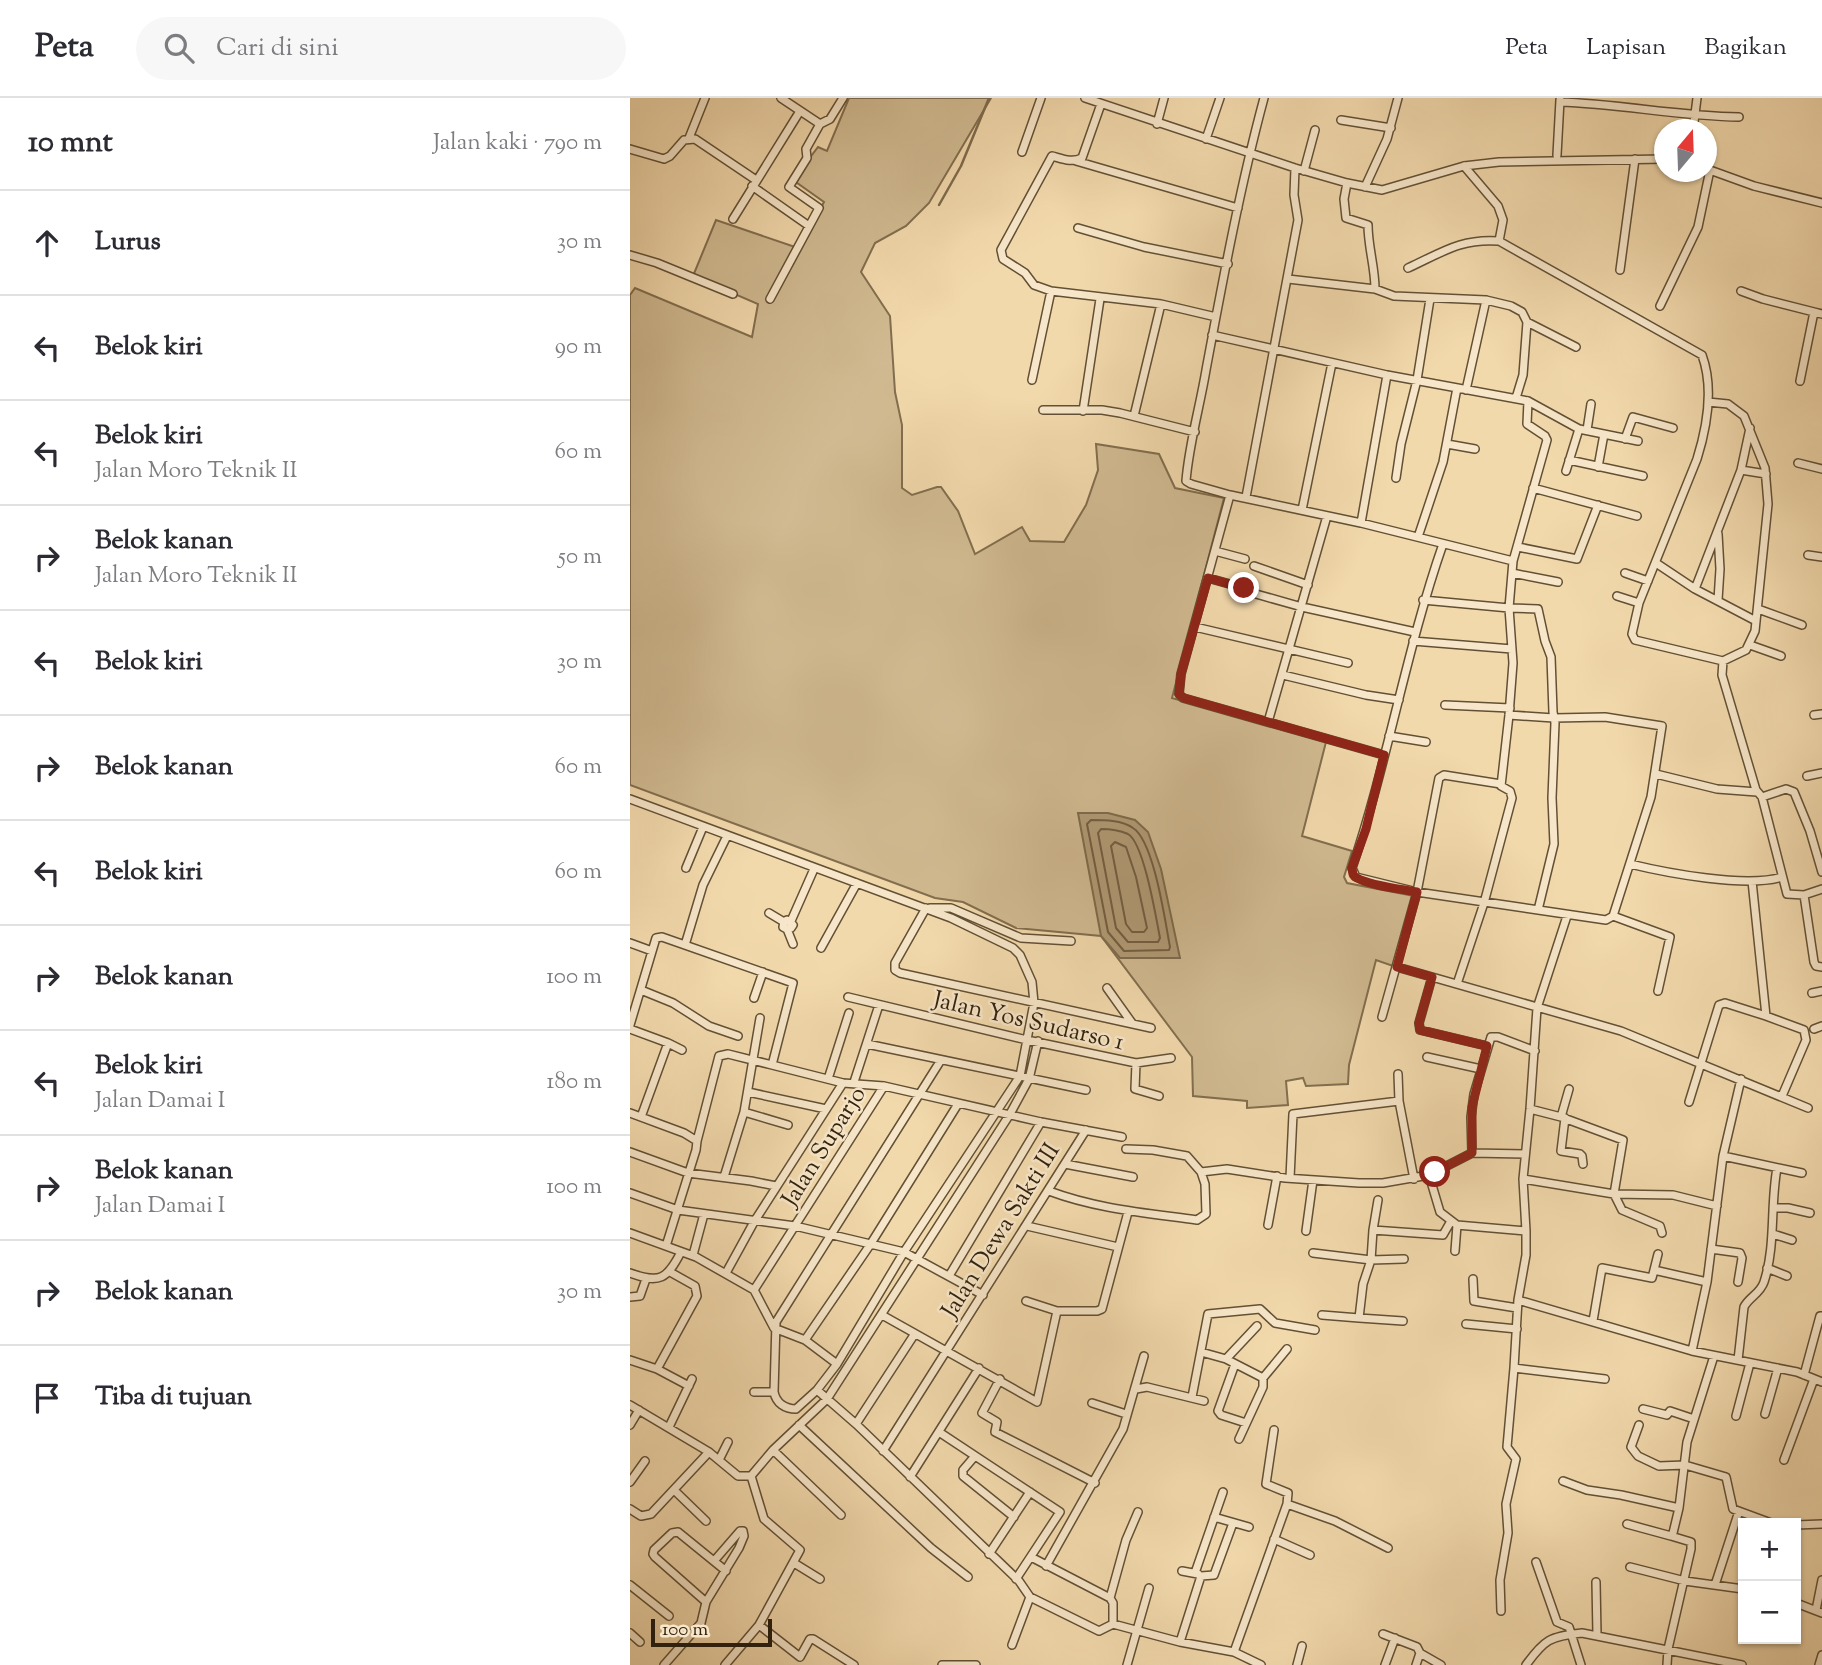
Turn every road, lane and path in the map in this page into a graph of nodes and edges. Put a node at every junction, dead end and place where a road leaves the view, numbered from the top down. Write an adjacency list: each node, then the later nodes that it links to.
1 (705, 98): 25 (street)
2 (781, 98): 16 (street)
3 (843, 98): 21 (street)
4 (1041, 98): 28 (street)
5 (1164, 98): 22 (street)
6 (1220, 98): 26 (street)
7 (1264, 98): 29 (street)
8 (1398, 98): 23 (street)
9 (1650, 98): 15 (street)
10 (1697, 98): 17 (street)
11 (1090, 99): 14 (street)
12 (1560, 100): 13 (street); 30 (street)
13 (1611, 101): 15 (street)
14 (1101, 104): 22 (street); 33 (street)
15 (1648, 109): 17 (street)
16 (800, 111): 21 (street); 39 (street)
17 (1694, 116): 18 (street); 19 (street)
18 (1739, 117)
19 (1694, 119)
20 (1340, 120): 23 (street)
21 (820, 124): 45 (street)
22 (1157, 124): 26 (street)
23 (1391, 128): 41 (street)
24 (1315, 130): 36 (street)
25 (689, 138): 27 (street); 39 (street)
26 (1206, 139): 29 (street)
27 (630, 149)
28 (1022, 152)
29 (1249, 153): 35 (street); 43 (street)
30 (1557, 155)
31 (1635, 159): 32 (street); 34 (street); 51 (street)
32 (1654, 159)
33 (1076, 161): 43 (street); 54 (street)
34 (1464, 166): 41 (street); 47 (street)
35 (1295, 168): 36 (street); 52 (street)
36 (1304, 171): 40 (street)
37 (1717, 172): 42 (street)
38 (1706, 182): 62 (street)
39 (754, 183): 44 (street); 45 (street)
40 (1347, 183): 41 (street); 53 (street)
41 (1365, 187)
42 (1822, 203)
43 (1238, 208): 49 (street)
44 (733, 219)
45 (809, 226): 57 (street)
46 (1078, 228): 49 (street)
47 (1499, 241): 50 (street); 77 (street)
48 (630, 255): 56 (street)
49 (1228, 264): 64 (street)
50 (1408, 268)
51 (1620, 270)
52 (1288, 279): 53 (street); 68 (street)
53 (1376, 289): 59 (street)
54 (1051, 291): 58 (street); 71 (street)
55 (1741, 291): 63 (street)
56 (733, 294)
57 (770, 299)
58 (1100, 299): 61 (street); 80 (street)
59 (1430, 299): 60 (street); 72 (street)
60 (1486, 300): 65 (street); 74 (street)
61 (1161, 304): 64 (street); 81 (street)
62 (1660, 306)
63 (1818, 313): 73 (street)
64 (1216, 317): 66 (street)
65 (1527, 322): 67 (street); 75 (street)
66 (1213, 335): 68 (street); 85 (street)
67 (1576, 346)
68 (1275, 349): 69 (street); 102 (street)
69 (1332, 363): 70 (street); 104 (street)
70 (1387, 375): 72 (street); 107 (street)
71 (1032, 380)
72 (1417, 380): 74 (street); 99 (street)
73 (1800, 381)
74 (1462, 389): 75 (street); 89 (street)
75 (1516, 398): 76 (street)
76 (1528, 401): 84 (street); 100 (street)
77 (1707, 402): 83 (street); 117 (street)
78 (1591, 404): 84 (street)
79 (1043, 410): 80 (street)
80 (1083, 411): 81 (street)
81 (1135, 416): 85 (street)
82 (1674, 428): 87 (street)
83 (1750, 428): 95 (street); 97 (street)
84 (1583, 430): 86 (street); 91 (street)
85 (1195, 432): 101 (street)
86 (1604, 434): 87 (street); 93 (street)
87 (1625, 439): 88 (street)
88 (1638, 441)
89 (1447, 444): 90 (street); 109 (street)
90 (1475, 449)
91 (1569, 460): 93 (street); 96 (street)
92 (1798, 463): 94 (street)
93 (1598, 467): 98 (street)
94 (1822, 469)
95 (1741, 470): 97 (street); 108 (street)
96 (1566, 471)
97 (1766, 474): 134 (street)
98 (1643, 476)
99 (1396, 478)
100 (1533, 488): 103 (street); 111 (street)
101 (1230, 495): 102 (street); 112 (street)
102 (1246, 497): 104 (street)
103 (1598, 505): 106 (street); 111 (street)
104 (1302, 510): 105 (street)
105 (1328, 516): 107 (street); 124 (street)
106 (1637, 516)
107 (1361, 523): 109 (street)
108 (1718, 530): 126 (street); 130 (street)
109 (1418, 537): 110 (street)
110 (1443, 544): 116 (street); 129 (street)
111 (1518, 547): 116 (street)
112 (1216, 551): 115 (street); 121 (street)
113 (1808, 555): 114 (street)
114 (1822, 557)
115 (1245, 559)
116 (1513, 561): 119 (street)
117 (1656, 563): 122 (street); 126 (street)
118 (1254, 566): 124 (street)
119 (1512, 573): 123 (street); 133 (street)
120 (1625, 573): 122 (street)
121 (1208, 578): 125 (street); 137 (street)
122 (1648, 581): 131 (street)
123 (1558, 582)
124 (1308, 585): 132 (street)
125 (1244, 588)
126 (1695, 589): 130 (street)
127 (1256, 594): 132 (street)
128 (1617, 596): 131 (street)
129 (1423, 600): 133 (street); 138 (street)
130 (1718, 600): 135 (street)
131 (1639, 603): 144 (street)
132 (1302, 607): 138 (street); 142 (street)
133 (1509, 608): 141 (street); 150 (street)
134 (1758, 610): 135 (street); 136 (street)
135 (1756, 621): 140 (street)
136 (1802, 625)
137 (1195, 627): 142 (street); 151 (street)
138 (1415, 632): 139 (street)
139 (1413, 641): 141 (street); 147 (street)
140 (1750, 645): 143 (street); 144 (street)
141 (1512, 649): 149 (street)
142 (1290, 650): 145 (street); 146 (street)
143 (1781, 656)
144 (1723, 661): 159 (street)
145 (1348, 663)
146 (1283, 675): 147 (street); 151 (street)
147 (1399, 700): 152 (street)
148 (1445, 705): 149 (street)
149 (1510, 711): 150 (street); 158 (street)
150 (1554, 718): 156 (street); 175 (street)
151 (1268, 722): 154 (street)
152 (1389, 736): 153 (street); 154 (street)
153 (1426, 742)
154 (1384, 755): 171 (street)
155 (1822, 773): 157 (street)
156 (1656, 774): 159 (street); 163 (street)
157 (1807, 776)
158 (1501, 784): 171 (street); 173 (street)
159 (1759, 794): 166 (street); 167 (street)
160 (630, 799): 161 (street)
161 (703, 827): 162 (street); 164 (street)
162 (727, 836): 165 (street); 183 (street)
163 (1630, 864): 168 (street); 178 (street)
164 (686, 868)
165 (814, 869): 169 (street); 179 (street)
166 (1822, 872)
167 (1782, 877): 168 (street); 172 (street)
168 (1752, 881): 202 (street)
169 (857, 883): 174 (street); 184 (street)
170 (1822, 889): 172 (street)
171 (1417, 892): 173 (street); 186 (street)
172 (1804, 895): 187 (street)
173 (1484, 903): 175 (street); 190 (street)
174 (926, 908): 180 (street); 198 (street); 198 (street)
175 (1538, 910): 177 (street)
176 (769, 913): 179 (street)
177 (1567, 916): 178 (street); 200 (street)
178 (1613, 916): 193 (street)
179 (787, 924): 182 (street)
180 (1071, 941)
181 (630, 943): 185 (street)
182 (793, 944)
183 (685, 945): 185 (street); 188 (street)
184 (821, 947)
185 (652, 951): 192 (street)
186 (1397, 967): 189 (street); 203 (street)
187 (1822, 967)
188 (763, 972): 197 (street); 222 (street)
189 (1432, 977): 190 (street); 213 (street)
190 (1457, 984): 200 (street)
191 (1107, 988): 205 (street)
192 (641, 990): 206 (street); 208 (street)
193 (1658, 991)
194 (1822, 991): 195 (street)
195 (1812, 993)
196 (848, 997): 199 (street, Jalan Yos Sudarso 1)
197 (754, 998)
198 (1034, 1003): 205 (street); 209 (street)
199 (878, 1005): 209 (street, Jalan Yos Sudarso 1); 212 (street)
200 (1537, 1008): 215 (street); 221 (street)
201 (849, 1013): 226 (street)
202 (1766, 1016): 221 (street); 237 (street)
203 (1382, 1017)
204 (760, 1018): 219 (street)
205 (1132, 1024): 207 (street)
206 (630, 1027): 211 (street)
207 (1151, 1028)
208 (738, 1036)
209 (1027, 1040): 210 (street, Jalan Yos Sudarso 1); 225 (street)
210 (1038, 1041): 220 (street, Jalan Yos Sudarso 1); 227 (street)
211 (668, 1043): 214 (street); 248 (street)
212 (867, 1044): 218 (street); 229 (street)
213 (1487, 1046): 215 (street); 223 (street)
214 (682, 1051)
215 (1535, 1051): 243 (street)
216 (1427, 1057): 223 (street)
217 (1171, 1058): 220 (street, Jalan Yos Sudarso 1)
218 (941, 1060): 225 (street); 235 (street)
219 (753, 1061): 222 (street); 234 (street); 254 (street)
220 (1136, 1063): 236 (street)
221 (1703, 1063): 228 (street); 239 (street)
222 (772, 1065): 226 (street)
223 (1481, 1069): 257 (street)
224 (1398, 1073): 238 (street)
225 (1020, 1076): 227 (street); 244 (street)
226 (828, 1079): 230 (street)
227 (1029, 1079): 233 (street); 247 (street)
228 (1741, 1079): 237 (street); 259 (street)
229 (854, 1082): 230 (street); 231 (street)
230 (843, 1083): 242 (street)
231 (884, 1086): 235 (street); 287 (street, Jalan Suparjo)
232 (1569, 1089): 249 (street)
233 (1086, 1090)
234 (748, 1092): 242 (street); 246 (street)
235 (920, 1094): 240 (street); 295 (street)
236 (1159, 1096)
237 (1782, 1096): 241 (street)
238 (1399, 1101): 269 (street); 270 (street)
239 (1689, 1102)
240 (958, 1104): 244 (street); 297 (street)
241 (1808, 1108)
242 (826, 1109): 273 (street)
243 (1531, 1109): 249 (street); 258 (street)
244 (997, 1111): 247 (street); 303 (street)
245 (630, 1112): 248 (street)
246 (744, 1112): 251 (street); 267 (street)
247 (1010, 1114): 250 (street); 307 (street)
248 (641, 1117): 254 (street)
249 (1563, 1118): 261 (street); 276 (street)
250 (1041, 1122): 252 (street); 315 (street)
251 (788, 1125)
252 (1086, 1130): 253 (street); 260 (street, Jalan Dewa Sakti III)
253 (1122, 1137)
254 (697, 1141): 264 (street)
255 (1126, 1149): 263 (street)
256 (630, 1152): 264 (street)
257 (1472, 1153): 258 (street); 266 (street)
258 (1525, 1154): 271 (street)
259 (1723, 1156): 262 (street); 278 (street)
260 (1066, 1164): 268 (street); 274 (street, Jalan Dewa Sakti III)
261 (1583, 1164)
262 (1777, 1168): 265 (street); 279 (street)
263 (1201, 1172): 269 (street); 281 (street)
264 (688, 1173): 267 (street); 280 (street)
265 (1802, 1173)
266 (1429, 1175): 270 (street); 285 (street)
267 (724, 1177): 273 (street)
268 (1133, 1177)
269 (1285, 1177): 272 (street); 286 (street)
270 (1414, 1179): 272 (street)
271 (1523, 1179): 276 (street); 291 (street)
272 (1314, 1180): 290 (street)
273 (776, 1186): 284 (street)
274 (1049, 1191): 281 (street); 288 (street, Jalan Dewa Sakti III)
275 (630, 1193): 280 (street)
276 (1614, 1194): 278 (street); 293 (street)
277 (1378, 1200): 289 (street)
278 (1717, 1206): 300 (street)
279 (1774, 1208): 282 (street); 294 (street)
280 (678, 1210): 283 (street); 298 (street)
281 (1128, 1212): 299 (street)
282 (1810, 1213)
283 (704, 1214): 284 (street); 306 (street)
284 (754, 1222): 287 (street); 314 (street)
285 (1454, 1223): 289 (street); 291 (street); 301 (street)
286 (1268, 1225)
287 (794, 1226): 295 (street); 321 (street, Jalan Suparjo)
288 (1027, 1226): 299 (street); 322 (street, Jalan Dewa Sakti III)
289 (1373, 1230): 309 (street)
290 (1306, 1231)
291 (1526, 1231): 325 (street)
292 (630, 1233): 298 (street)
293 (1662, 1233)
294 (1773, 1234): 296 (street); 310 (street)
295 (831, 1235): 297 (street); 335 (street)
296 (1793, 1240)
297 (870, 1245): 303 (street); 339 (street)
298 (666, 1246): 302 (street)
299 (1118, 1247): 326 (street)
300 (1711, 1249): 319 (street); 320 (street)
301 (1455, 1251)
302 (681, 1252): 306 (street); 312 (street)
303 (904, 1252): 307 (street); 350 (street)
304 (1314, 1253): 309 (street)
305 (1658, 1254): 311 (street)
306 (693, 1255): 314 (street)
307 (918, 1258): 315 (street); 327 (street)
308 (1404, 1259): 309 (street)
309 (1371, 1260): 330 (street)
310 (1767, 1268): 316 (street); 348 (street)
311 (1654, 1270): 319 (street); 332 (street)
312 (670, 1272): 317 (street); 352 (street)
313 (630, 1273): 317 (street)
314 (726, 1273): 321 (street)
315 (948, 1276): 322 (street)
316 (1787, 1276)
317 (646, 1279): 323 (street)
318 (1473, 1279): 325 (street)
319 (1707, 1282): 342 (street)
320 (1738, 1282)
321 (754, 1290): 335 (street)
322 (983, 1295): 341 (street, Jalan Dewa Sakti III)
323 (630, 1297)
324 (1026, 1301): 326 (street)
325 (1518, 1304): 332 (street); 337 (street)
326 (1057, 1311): 358 (street)
327 (882, 1315): 338 (street); 366 (street)
328 (1322, 1315): 330 (street)
329 (1822, 1316): 356 (street)
330 (1359, 1318): 331 (street)
331 (1403, 1321)
332 (1593, 1321): 342 (street)
333 (1466, 1324): 337 (street)
334 (1256, 1326): 346 (street)
335 (774, 1328): 339 (street); 364 (street)
336 (1315, 1329): 343 (street)
337 (1517, 1329): 354 (street)
338 (914, 1335): 341 (street); 377 (street)
339 (805, 1340): 350 (street)
340 (1287, 1349): 357 (street)
341 (946, 1350): 353 (street); 387 (street, Jalan Dewa Sakti III)
342 (1692, 1351): 345 (street)
343 (1201, 1352): 346 (street); 365 (street)
344 (1144, 1356): 361 (street)
345 (1714, 1356): 348 (street); 375 (street)
346 (1226, 1359): 351 (street)
347 (630, 1360): 352 (street)
348 (1738, 1360): 349 (street)
349 (1751, 1363): 355 (street); 374 (street)
350 (837, 1364): 362 (street)
351 (1235, 1364): 357 (street); 376 (street)
352 (657, 1368): 381 (street)
353 (979, 1368): 358 (street); 383 (street)
354 (1514, 1368): 359 (street); 445 (street)
355 (1778, 1368): 356 (street); 373 (street)
356 (1804, 1375): 360 (street)
357 (1263, 1378): 376 (street)
358 (1000, 1379): 398 (street)
359 (1605, 1379)
360 (1818, 1381): 390 (street)
361 (1136, 1389): 365 (street); 372 (street)
362 (817, 1390): 364 (street); 366 (street)
363 (754, 1392): 364 (street)
364 (774, 1392)
365 (1192, 1398): 367 (street)
366 (827, 1399): 377 (street); 380 (street)
367 (1203, 1401)
368 (1091, 1403): 372 (street)
369 (630, 1405): 371 (street)
370 (1643, 1409): 375 (street)
371 (639, 1410): 378 (street); 381 (street)
372 (1126, 1414): 398 (street)
373 (1765, 1414)
374 (1736, 1416)
375 (1694, 1419): 393 (street)
376 (1246, 1423): 384 (street)
377 (856, 1424): 387 (street)
378 (630, 1425)
379 (1639, 1425): 393 (street)
380 (799, 1426): 386 (street); 431 (street)
381 (669, 1427): 388 (street)
382 (1274, 1430): 402 (street)
383 (939, 1432): 389 (street); 395 (street)
384 (1239, 1439)
385 (728, 1442): 392 (street)
386 (773, 1450): 394 (street); 407 (street)
387 (883, 1451): 395 (street)
388 (709, 1452): 392 (street); 399 (street)
389 (975, 1456): 400 (street); 408 (street)
390 (1784, 1460)
391 (645, 1461): 397 (street)
392 (719, 1461): 394 (street)
393 (1685, 1465): 403 (street); 405 (street)
394 (751, 1476): 425 (street)
395 (910, 1477): 420 (street)
396 (1563, 1480): 403 (street)
397 (630, 1482)
398 (1095, 1483): 426 (street)
399 (674, 1490): 404 (street); 411 (street)
400 (1030, 1492): 408 (street); 422 (street)
401 (1223, 1492): 409 (street)
402 (1287, 1504): 418 (street); 419 (street)
403 (1679, 1508): 417 (street)
404 (630, 1509)
405 (1739, 1511): 410 (street); 437 (street)
406 (1138, 1512): 442 (street)
407 (841, 1515)
408 (1014, 1517): 420 (street)
409 (1214, 1517): 412 (street); 430 (street)
410 (1758, 1518)
411 (706, 1521)
412 (1233, 1523): 416 (street); 430 (street)
413 (1627, 1524): 417 (street)
414 (1822, 1524): 415 (street)
415 (1801, 1525)
416 (1249, 1527)
417 (1671, 1536): 435 (street)
418 (1274, 1539): 421 (street); 461 (street)
419 (1388, 1548)
420 (989, 1554): 433 (street)
421 (1310, 1555)
422 (1031, 1557): 426 (street); 433 (street)
423 (714, 1561): 428 (street); 428 (street); 443 (street)
424 (1536, 1562): 453 (street)
425 (794, 1563): 432 (street); 449 (street)
426 (1046, 1566): 442 (street)
427 (1630, 1567): 435 (street)
428 (726, 1571): 443 (street)
429 (1182, 1571): 430 (street)
430 (1198, 1574): 457 (street)
431 (968, 1577)
432 (820, 1579)
433 (1016, 1579): 441 (street)
434 (1822, 1580): 446 (street)
435 (1685, 1581): 437 (street); 460 (street)
436 (1596, 1582): 454 (street)
437 (1715, 1585): 438 (street)
438 (1738, 1587)
439 (1149, 1588): 450 (street)
440 (631, 1589): 447 (street)
441 (1030, 1597): 448 (street); 458 (street)
442 (1110, 1598): 448 (street)
443 (706, 1602): 466 (street)
444 (1801, 1605): 446 (street)
445 (1501, 1611)
446 (1819, 1611)
447 (668, 1616)
448 (1113, 1624): 450 (street)
449 (758, 1625): 464 (street); 467 (street)
450 (1135, 1631): 457 (street); 472 (street)
451 (630, 1633): 456 (street)
452 (1383, 1634): 455 (street)
453 (1571, 1634): 454 (street); 478 (street); 479 (street)
454 (1597, 1635): 460 (street)
455 (1395, 1638): 462 (street); 475 (street)
456 (640, 1642)
457 (1180, 1642): 461 (street)
458 (1012, 1644)
459 (1302, 1646): 474 (street)
460 (1668, 1649): 465 (street); 480 (street)
461 (1234, 1652): 473 (street)
462 (1420, 1653): 476 (street); 477 (street)
463 (1822, 1654): 482 (street)
464 (800, 1657): 468 (street); 469 (street)
465 (1710, 1662): 481 (street)
466 (664, 1665)
467 (725, 1665)
468 (794, 1665)
469 (853, 1665)
470 (942, 1665): 471 (street)
471 (976, 1665)
472 (1127, 1665)
473 (1261, 1665)
474 (1297, 1665)
475 (1385, 1665)
476 (1416, 1665)
477 (1441, 1665)
478 (1526, 1665)
479 (1581, 1665)
480 (1667, 1665)
481 (1742, 1665)
482 (1819, 1665)

